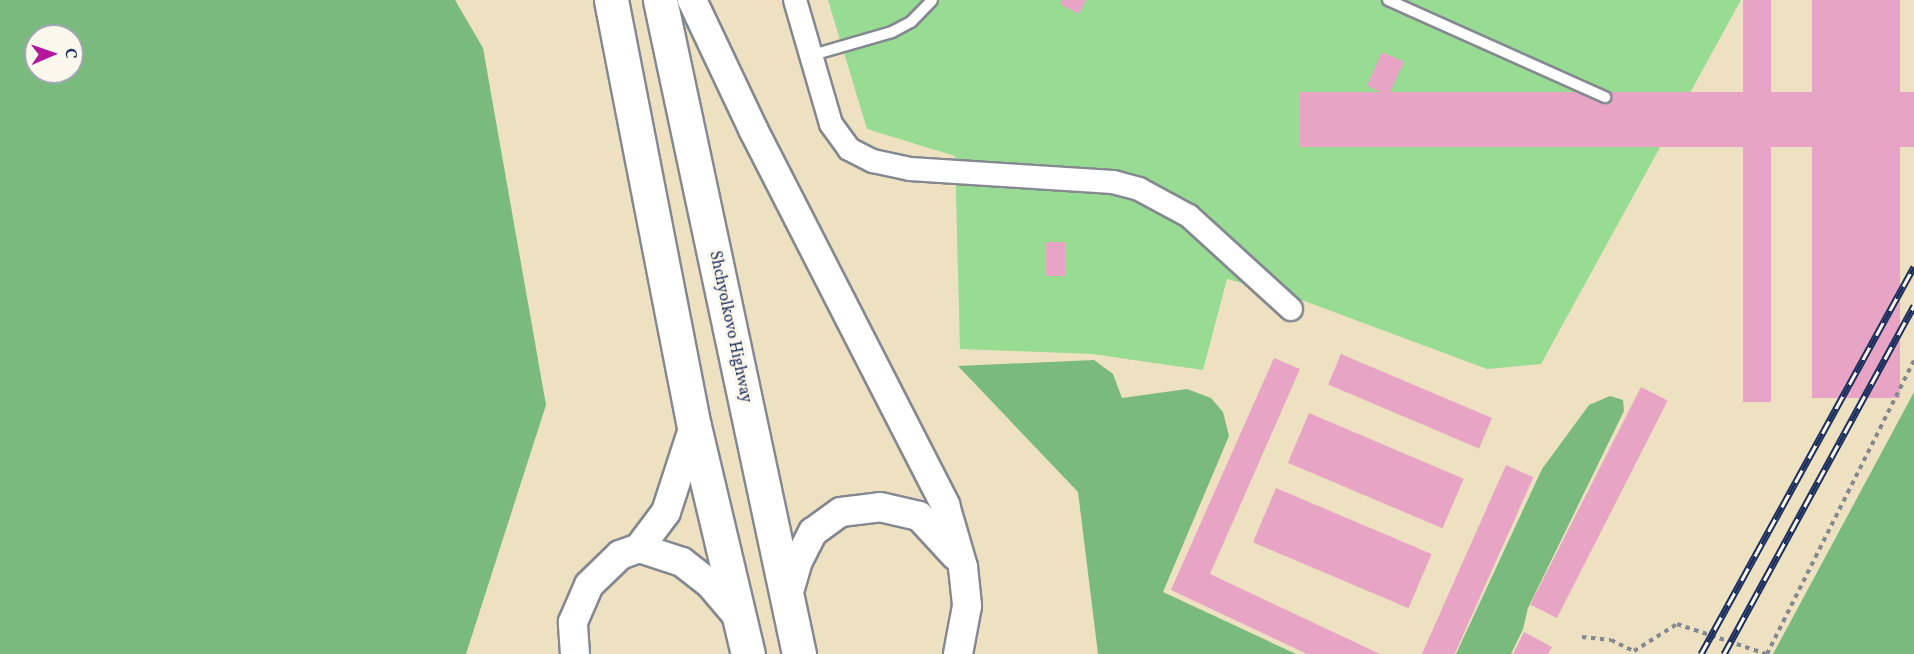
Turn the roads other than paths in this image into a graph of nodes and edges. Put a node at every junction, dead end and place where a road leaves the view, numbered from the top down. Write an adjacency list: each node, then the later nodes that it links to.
1 (611, 0): 10 (main road)
2 (660, 0): 13 (main road, Shchyolkovo Highway)
3 (692, 0): 12 (street)
4 (795, 0): 7 (street)
5 (932, 0): 7 (lane)
6 (1388, 0): 8 (lane)
7 (809, 56): 9 (street)
8 (1605, 97)
9 (1291, 309)
10 (694, 426): 11 (street); 14 (main road)
11 (639, 548): 14 (street); 15 (street)
12 (963, 567): 13 (street); 18 (street)
13 (787, 599): 17 (main road, Shchyolkovo Highway)
14 (738, 617): 16 (main road)
15 (575, 654)
16 (748, 654)
17 (799, 654)
18 (957, 654)

